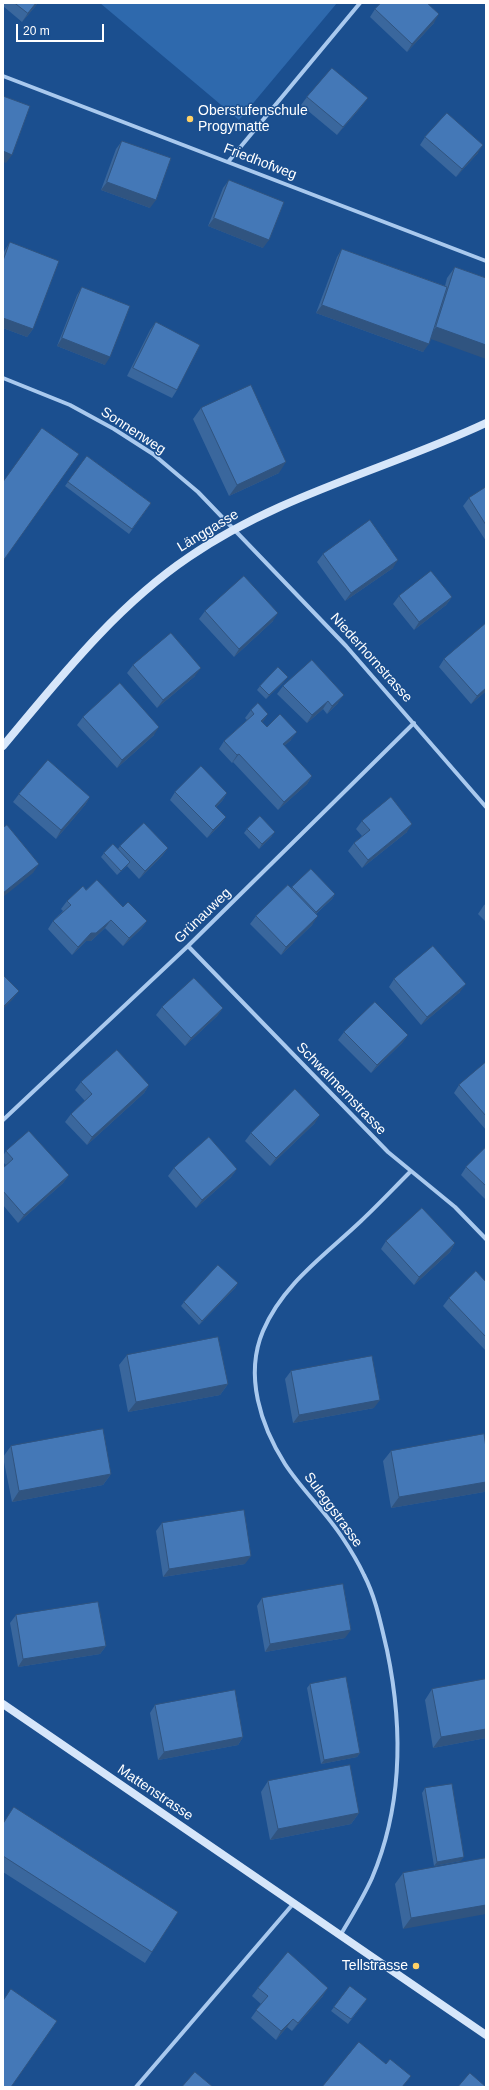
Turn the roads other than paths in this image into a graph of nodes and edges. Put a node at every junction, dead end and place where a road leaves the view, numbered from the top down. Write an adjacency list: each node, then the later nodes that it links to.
1 (360, 3): 3 (street)
2 (3, 76): 3 (street, Friedhofweg)
3 (228, 162): 4 (street, Friedhofweg)
4 (486, 261)
5 (3, 378): 7 (street, Sonnenweg)
6 (486, 423): 7 (street, Länggasse)
7 (234, 529): 8 (street, Niederhornstrasse); 9 (street, Länggasse)
8 (414, 723): 10 (street, Niederhornstrasse); 11 (street, Grünauweg)
9 (3, 746)
10 (486, 807)
11 (188, 946): 12 (street, Grünauweg); 13 (street, Schwalmernstrasse)
12 (3, 1120)
13 (410, 1172): 14 (street, Schwalmernstrasse); 17 (street, Suleggstrasse)
14 (486, 1239)
15 (3, 1704): 16 (street, Mattenstrasse)
16 (292, 1904): 17 (street, Mattenstrasse); 19 (street)
17 (340, 1936): 18 (street, Mattenstrasse)
18 (486, 2035)
19 (136, 2087)

